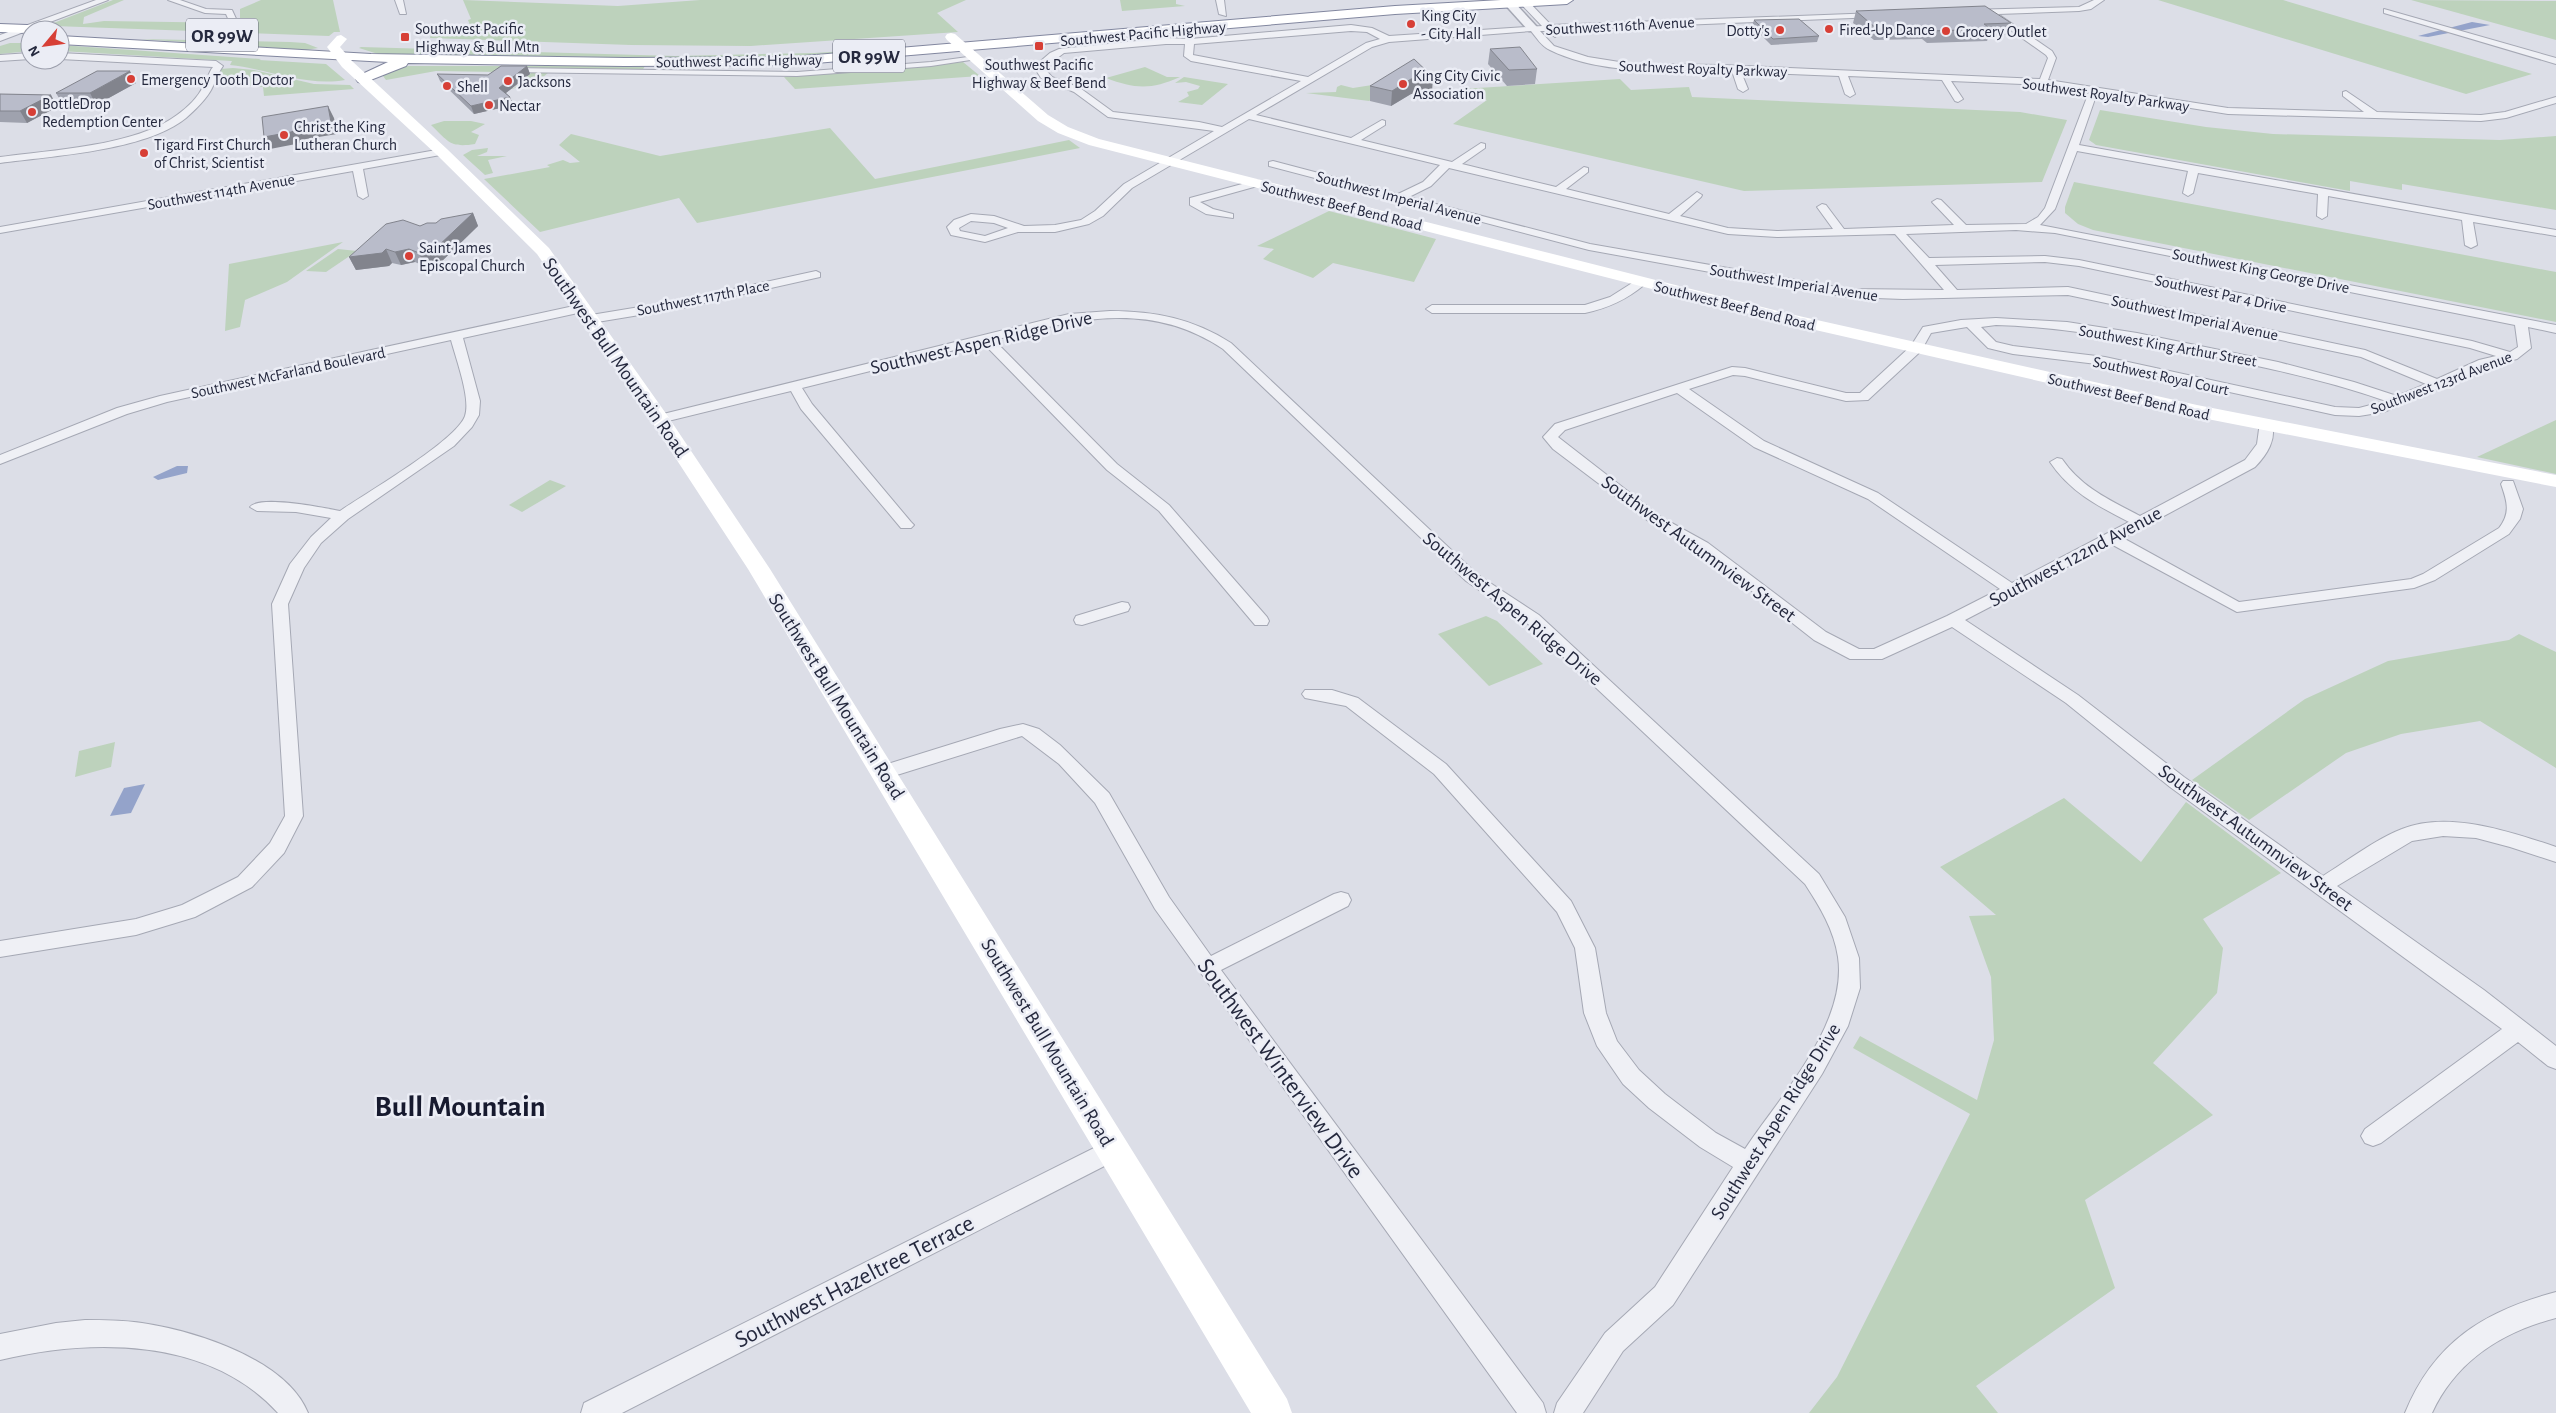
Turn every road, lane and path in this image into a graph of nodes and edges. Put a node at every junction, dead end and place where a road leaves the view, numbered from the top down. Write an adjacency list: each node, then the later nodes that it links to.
1 (104, 0): 15 (street)
2 (172, 0): 19 (street)
3 (399, 0): 10 (street)
4 (1220, 0): 13 (street)
5 (1381, 0): 13 (highway, Southwest Pacific Highway / OR 99W)
6 (1567, 0): 8 (highway, Southwest Pacific Highway / OR 99W)
7 (2100, 0): 11 (street)
8 (1515, 1): 16 (street, Southwest Royalty Parkway); 17 (street); 30 (highway, Southwest Pacific Highway / OR 99W)
9 (2387, 11): 38 (street)
10 (403, 12)
11 (1989, 12): 12 (street); 45 (street)
12 (1958, 13)
13 (1223, 14): 23 (highway, Southwest Pacific Highway / OR 99W)
14 (1887, 15): 17 (street, Southwest 116th Avenue)
15 (59, 20)
16 (1533, 29): 17 (street, Southwest 116th Avenue); 26 (street, Southwest 116th Avenue); 31 (street, Southwest Royalty Parkway)
17 (1550, 29): 31 (street)
18 (70, 30): 22 (highway, OR 99W)
19 (235, 31)
20 (20, 34): 21 (highway)
21 (1, 35)
22 (211, 35)
23 (951, 37): 29 (highway, Southwest Pacific Highway / OR 99W); 30 (main road, Southwest Beef Bend Road)
24 (324, 38): 25 (highway)
25 (346, 39): 34 (main road)
26 (1388, 39): 28 (street); 44 (street, Southwest 116th Avenue)
27 (70, 41): 34 (highway, Southwest Pacific Highway / OR 99W)
28 (1190, 42): 44 (street); 57 (street)
29 (630, 48)
30 (964, 48): 36 (main road, Southwest Beef Bend Road); 37 (highway, Southwest Pacific Highway / OR 99W)
31 (1567, 51): 39 (street, Southwest Royalty Parkway)
32 (20, 57): 35 (street)
33 (70, 57): 62 (street)
34 (341, 57): 37 (highway, Southwest Pacific Highway / OR 99W); 43 (main road, Southwest Bull Mountain Road)
35 (0, 58)
36 (975, 58): 40 (street); 63 (main road, Southwest Beef Bend Road)
37 (420, 59): 43 (highway)
38 (2556, 61)
39 (1736, 68): 41 (street, Southwest Royalty Parkway); 46 (street)
40 (506, 70)
41 (1842, 73): 42 (street, Southwest Royalty Parkway); 48 (street)
42 (1945, 78): 45 (street, Southwest Royalty Parkway); 50 (street)
43 (363, 79): 61 (main road, Southwest Bull Mountain Road)
44 (1309, 80): 54 (street, Southwest 116th Avenue)
45 (2043, 82): 47 (street, Southwest Royalty Parkway)
46 (1743, 89)
47 (2094, 90): 55 (street, Southwest Royalty Parkway); 60 (street)
48 (1850, 94)
49 (2346, 94): 55 (street)
50 (1958, 99)
51 (2556, 100): 52 (street, Southwest Royalty Parkway)
52 (2540, 105): 53 (street); 55 (street, Southwest Royalty Parkway)
53 (2556, 110)
54 (1248, 116): 57 (street, Southwest 116th Avenue); 58 (street, Southwest King George Drive)
55 (2376, 116)
56 (1382, 123): 58 (street)
57 (1222, 130): 63 (street, Southwest 116th Avenue)
58 (1353, 141): 65 (street, Southwest King George Drive)
59 (1481, 146): 65 (street)
60 (2072, 147): 67 (street); 78 (street)
61 (442, 152): 66 (street, Southwest 114th Avenue); 97 (main road, Southwest Bull Mountain Road)
62 (0, 160)
63 (1170, 161): 69 (main road, Southwest Beef Bend Road); 85 (street, Southwest 116th Avenue)
64 (1273, 164): 75 (street, Southwest Imperial Avenue)
65 (1450, 165): 70 (street, Southwest King George Drive); 75 (street)
66 (358, 168): 74 (street); 86 (street, Southwest 114th Avenue)
67 (2194, 169): 71 (street); 72 (street)
68 (1584, 170): 70 (street)
69 (1257, 184): 79 (street); 94 (main road, Southwest Beef Bend Road)
70 (1558, 190): 82 (street, Southwest King George Drive)
71 (2323, 192): 80 (street); 81 (street)
72 (2188, 193)
73 (1697, 195): 82 (street)
74 (363, 196)
75 (1400, 197): 95 (street, Southwest Imperial Avenue)
76 (1937, 202): 84 (street)
77 (1822, 207): 88 (street)
78 (2050, 209): 83 (street); 90 (street)
79 (1229, 216)
80 (2322, 216)
81 (2467, 217): 89 (street); 91 (street)
82 (1671, 218): 88 (street, Southwest King George Drive)
83 (2030, 227): 84 (street, Southwest King George Drive); 90 (street, Southwest King George Drive)
84 (1964, 228): 87 (street, Southwest King George Drive)
85 (1017, 229): 85 (street)
86 (0, 230)
87 (1898, 231): 88 (street, Southwest King George Drive); 92 (street)
88 (1842, 232)
89 (2556, 233)
90 (2090, 236): 98 (street, Southwest King George Drive)
91 (2471, 245)
92 (1926, 262): 95 (street); 104 (street, Southwest Par 4 Drive)
93 (816, 275): 97 (street, Southwest 117th Place)
94 (1640, 282): 96 (street); 103 (main road, Southwest Beef Bend Road)
95 (1952, 293): 105 (street, Southwest Imperial Avenue)
96 (1432, 309)
97 (587, 314): 101 (street, Southwest McFarland Boulevard); 110 (main road, Southwest Bull Mountain Road)
98 (2521, 322): 100 (street, Southwest King George Drive); 104 (street, Southwest 123rd Avenue)
99 (1971, 324): 103 (street, Southwest King Arthur Street); 108 (street, Southwest King Arthur Street); 109 (street, Southwest Royal Court)
100 (2556, 329)
101 (456, 336): 112 (street, Southwest McFarland Boulevard); 117 (street)
102 (985, 338): 106 (street, Southwest Aspen Ridge Drive); 125 (street); 138 (street, Southwest Aspen Ridge Drive)
103 (1916, 348): 107 (street); 111 (main road, Southwest Beef Bend Road)
104 (2512, 356): 105 (street, Southwest 123rd Avenue)
105 (2436, 383): 108 (street, Southwest 123rd Avenue)
106 (794, 385): 110 (street, Southwest Aspen Ridge Drive); 119 (street)
107 (1679, 388): 121 (street); 126 (street, Southwest Autumnview Street)
108 (2396, 400): 109 (street, Southwest 123rd Avenue)
109 (2359, 412)
110 (660, 419): 128 (main road, Southwest Bull Mountain Road)
111 (2265, 425): 114 (main road, Southwest Beef Bend Road); 118 (street, Southwest 122nd Avenue)
112 (0, 460)
113 (2057, 462): 118 (street)
114 (2556, 482)
115 (2508, 484): 120 (street)
116 (257, 507): 117 (street)
117 (343, 516): 132 (street)
118 (2140, 522): 120 (street, Southwest 122nd Avenue)
119 (906, 525)
120 (2112, 538): 121 (street, Southwest 122nd Avenue)
121 (2012, 589): 124 (street, Southwest 122nd Avenue)
122 (1122, 607): 123 (street)
123 (1082, 620)
124 (1953, 620): 126 (street, Southwest 122nd Avenue); 130 (street, Southwest Autumnview Street)
125 (1261, 621)
126 (1856, 655)
127 (1310, 694): 138 (street)
128 (884, 772): 133 (street, Southwest Winterview Drive); 137 (main road, Southwest Bull Mountain Road)
129 (2556, 855): 130 (street)
130 (2323, 884): 134 (street, Southwest Autumnview Street)
131 (1340, 900): 133 (street)
132 (0, 949)
133 (1207, 967): 144 (street, Southwest Winterview Drive)
134 (2518, 1030): 135 (street, Southwest Autumnview Street); 136 (street)
135 (2556, 1059)
136 (2373, 1136)
137 (1114, 1149): 142 (street, Southwest Hazeltree Terrace); 143 (main road, Southwest Bull Mountain Road)
138 (1748, 1164): 145 (street, Southwest Aspen Ridge Drive)
139 (2556, 1305): 146 (street)
140 (0, 1347): 141 (street)
141 (295, 1413)
142 (594, 1413)
143 (1272, 1413)
144 (1533, 1413)
145 (1568, 1413)
146 (2418, 1413)

